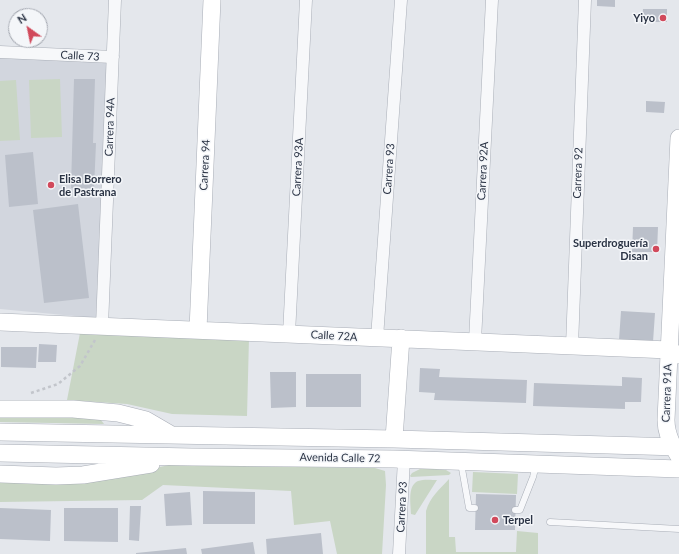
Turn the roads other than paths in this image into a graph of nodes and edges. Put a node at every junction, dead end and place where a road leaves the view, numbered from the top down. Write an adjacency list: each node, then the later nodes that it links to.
1 (115, 0): 8 (street, Carrera 94A)
2 (212, 0): 13 (main road, Carrera 94)
3 (306, 0): 14 (street, Carrera 93A)
4 (401, 0): 15 (street, Carrera 93)
5 (492, 0): 17 (street, Carrera 92A)
6 (585, 0): 18 (street, Carrera 92)
7 (0, 52): 8 (street, Calle 73)
8 (113, 57): 12 (street, Carrera 94A)
9 (679, 138): 10 (main road, Carrera 91A)
10 (676, 250): 19 (main road, Carrera 91A)
11 (0, 322): 12 (main road, Calle 72A)
12 (102, 326): 13 (main road, Calle 72A)
13 (198, 330): 14 (main road, Calle 72A)
14 (289, 334): 15 (main road, Calle 72A)
15 (377, 338): 16 (main road, Calle 72A)
16 (401, 338): 17 (main road, Calle 72A); 23 (main road)
17 (475, 341): 18 (main road, Calle 72A)
18 (572, 346): 19 (main road, Calle 72A)
19 (674, 352): 24 (main road, Carrera 91A)
20 (0, 409): 22 (main road)
21 (0, 432): 22 (main road, Avenida Calle 72)
22 (172, 435): 23 (main road, Avenida Calle 72)
23 (394, 439): 24 (main road, Avenida Calle 72)
24 (677, 450)
25 (0, 453): 26 (main road, Avenida Calle 72)
26 (192, 457): 27 (main road, Avenida Calle 72); 31 (main road)
27 (404, 459): 28 (main road, Avenida Calle 72); 36 (street, Carrera 93)
28 (461, 461): 29 (main road, Avenida Calle 72); 32 (lane)
29 (536, 464): 30 (main road, Avenida Calle 72); 33 (lane)
30 (679, 469)
31 (0, 474)
32 (475, 508)
33 (515, 510)
34 (550, 522): 35 (lane)
35 (679, 529)
36 (399, 554)

